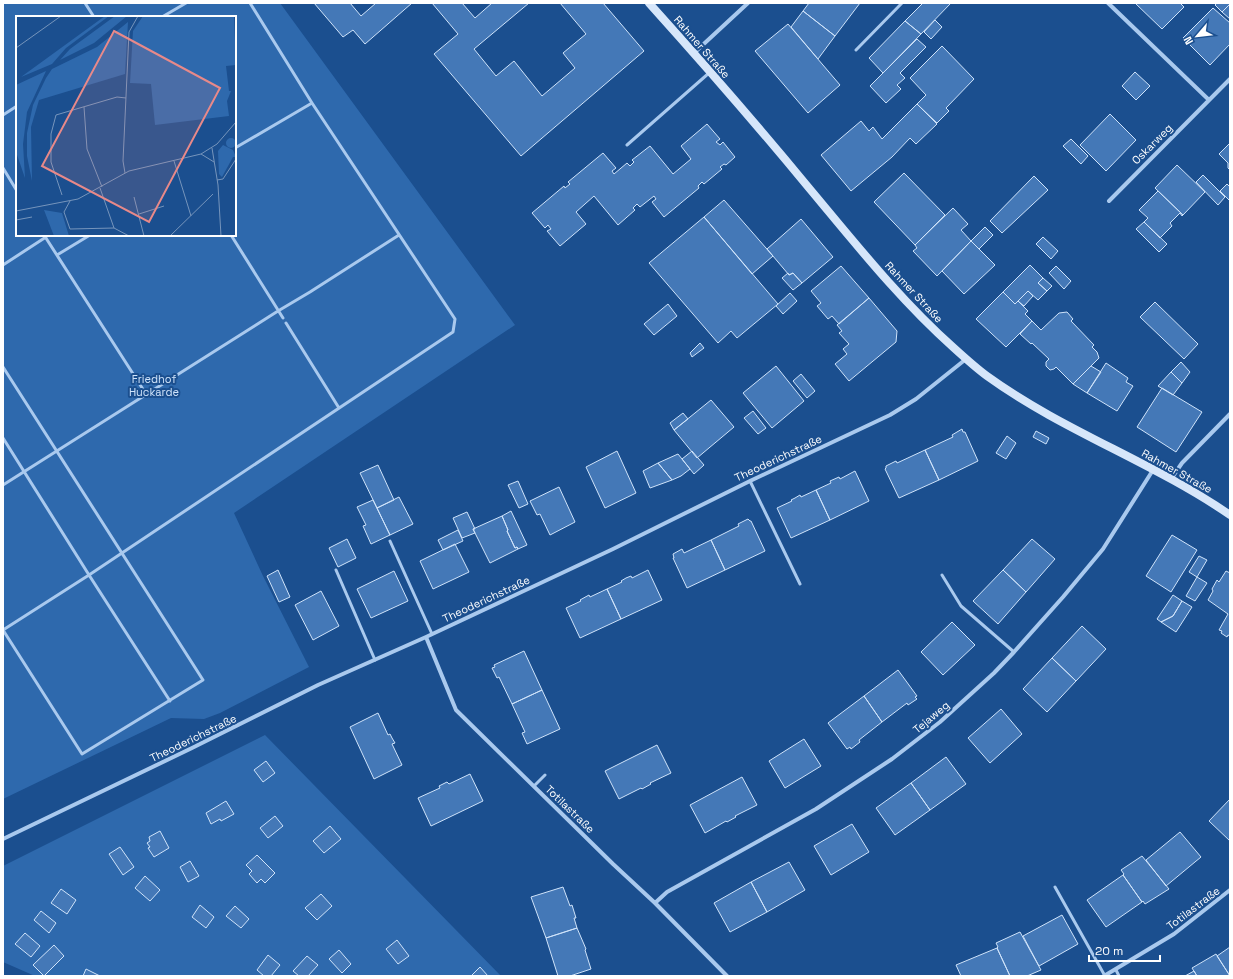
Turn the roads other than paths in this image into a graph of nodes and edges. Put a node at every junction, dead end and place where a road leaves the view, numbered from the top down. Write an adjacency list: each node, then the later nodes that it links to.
1 (85, 3): 8 (lane)
2 (186, 3): 9 (lane)
3 (250, 3): 15 (lane)
4 (649, 3): 11 (main road, Rahmer Straße)
5 (748, 3): 11 (street)
6 (902, 3): 10 (lane)
7 (1108, 3): 14 (street)
8 (93, 16)
9 (164, 16)
10 (856, 50)
11 (694, 53): 12 (main road, Rahmer Straße)
12 (710, 72): 18 (lane); 32 (main road, Rahmer Straße)
13 (1230, 78): 14 (street, Oskarweg)
14 (1209, 100): 22 (street, Oskarweg)
15 (312, 103): 19 (lane); 23 (lane)
16 (16, 107): 17 (lane)
17 (3, 115)
18 (627, 145)
19 (236, 147)
20 (3, 168): 21 (lane)
21 (16, 189)
22 (1109, 202)
23 (399, 234): 29 (lane); 35 (lane)
24 (45, 236): 27 (lane); 28 (lane)
25 (88, 236): 27 (lane)
26 (232, 236): 29 (lane)
27 (57, 255): 34 (lane)
28 (3, 265)
29 (278, 311): 30 (lane); 34 (lane)
30 (283, 318)
31 (286, 323): 35 (lane)
32 (966, 358): 39 (main road, Rahmer Straße); 42 (street, Theoderichstraße)
33 (3, 367): 38 (lane)
34 (146, 394): 38 (lane)
35 (339, 408): 46 (lane)
36 (1230, 414): 41 (street)
37 (3, 438): 40 (lane)
38 (56, 451): 40 (lane); 46 (lane)
39 (1153, 470): 41 (main road, Rahmer Straße); 54 (street, Tejaweg)
40 (24, 471): 43 (lane); 48 (lane)
41 (1171, 480): 44 (main road, Rahmer Straße)
42 (750, 481): 50 (lane); 52 (street, Theoderichstraße)
43 (3, 485)
44 (1230, 515)
45 (390, 541): 52 (lane)
46 (122, 553): 48 (lane); 56 (lane)
47 (336, 570): 55 (lane)
48 (89, 575): 51 (lane); 56 (lane)
49 (942, 575): 54 (lane)
50 (800, 584)
51 (3, 630): 56 (lane)
52 (432, 634): 53 (street, Theoderichstraße)
53 (426, 637): 55 (street, Theoderichstraße); 58 (street, Totilastraße)
54 (1014, 652): 62 (street, Tejaweg)
55 (375, 660): 59 (street, Theoderichstraße)
56 (170, 701)
57 (545, 775): 58 (lane)
58 (534, 786): 62 (street, Totilastraße)
59 (3, 839)
60 (1055, 887): 65 (lane)
61 (1230, 890): 63 (street, Totilastraße)
62 (655, 903): 64 (street, Totilastraße)
63 (1116, 970): 65 (street, Totilastraße); 66 (lane)
64 (727, 976)
65 (1105, 976)
66 (1119, 976)

